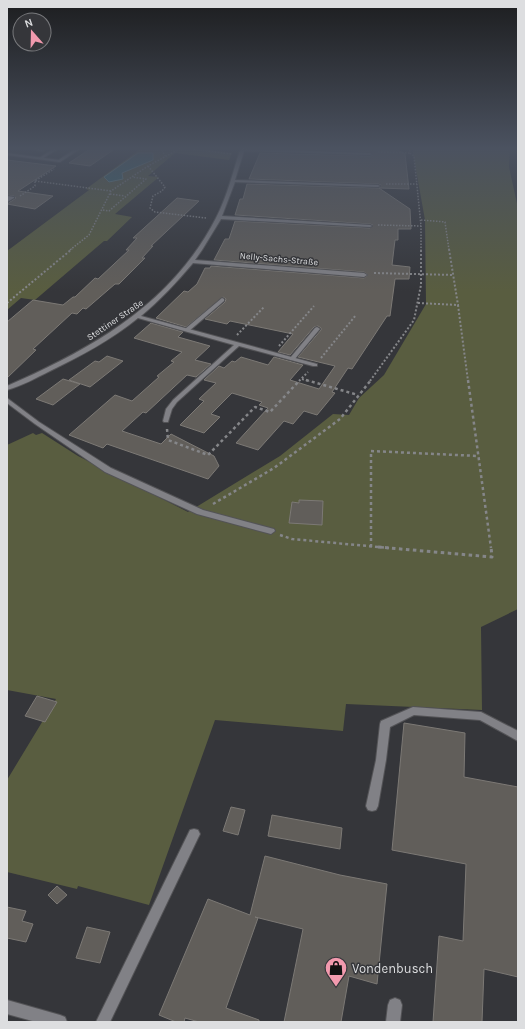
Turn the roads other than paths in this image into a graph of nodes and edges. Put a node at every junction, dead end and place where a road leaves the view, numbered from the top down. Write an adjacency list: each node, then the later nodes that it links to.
1 (227, 195): 4 (street, Stettiner Straße)
2 (10, 197): 3 (street)
3 (7, 201)
4 (218, 218): 5 (street); 6 (street, Stettiner Straße)
5 (370, 226)
6 (193, 261): 7 (street, Nelly-Sachs-Straße); 9 (street, Stettiner Straße)
7 (364, 275)
8 (222, 300): 11 (street)
9 (139, 316): 11 (street); 15 (street, Stettiner Straße)
10 (316, 329): 13 (street)
11 (188, 330): 12 (street)
12 (237, 345): 13 (street); 17 (street)
13 (292, 358): 14 (street)
14 (315, 366)
15 (7, 388)
16 (7, 400): 18 (street)
17 (166, 421)
18 (271, 531)
19 (518, 736): 20 (street)
20 (372, 806)
21 (194, 834): 25 (street)
22 (394, 1006): 26 (street)
23 (7, 1007): 24 (street)
24 (60, 1022)
25 (103, 1022)
26 (393, 1022)

